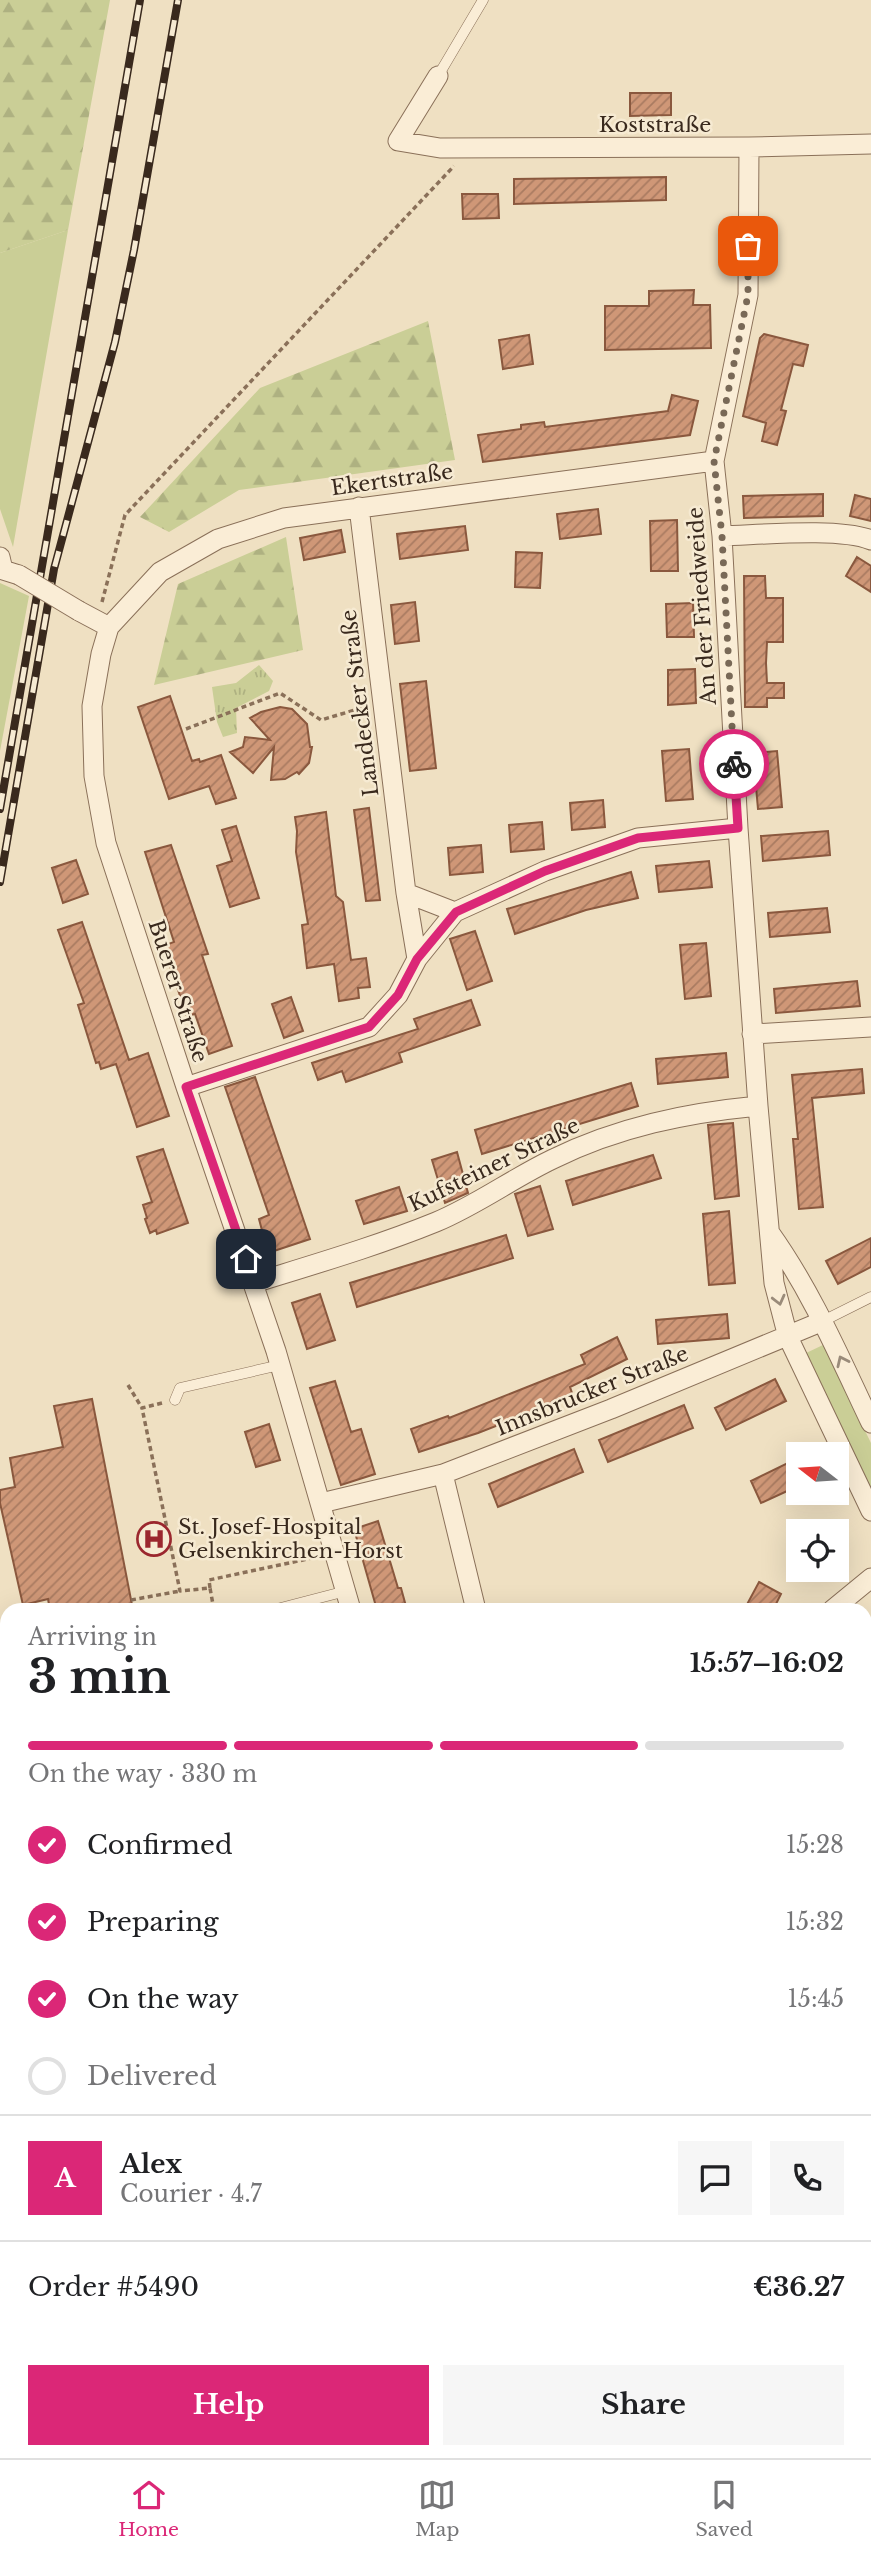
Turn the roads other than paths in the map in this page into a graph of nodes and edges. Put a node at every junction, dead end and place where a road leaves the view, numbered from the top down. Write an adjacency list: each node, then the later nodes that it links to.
1 (483, 0): 2 (lane)
2 (438, 76): 4 (street, Koststraße)
3 (871, 144): 4 (street, Koststraße)
4 (749, 148): 5 (street, An der Friedweide)
5 (714, 461): 6 (street, Ekertstraße); 7 (street, An der Friedweide)
6 (359, 507): 10 (street, Ekertstraße); 12 (street, Landecker Straße)
7 (722, 536): 8 (street); 11 (street, An der Friedweide)
8 (871, 540)
9 (5, 568): 10 (street, bridge)
10 (103, 624): 17 (street, Buerer Straße)
11 (738, 828): 13 (street); 16 (street, An der Friedweide)
12 (406, 893): 13 (street); 14 (street, Landecker Straße)
13 (456, 912): 14 (street)
14 (417, 959): 17 (street)
15 (871, 1027): 16 (street)
16 (752, 1034): 18 (street, An der Friedweide)
17 (186, 1087): 20 (street, Buerer Straße)
18 (758, 1106): 19 (street, An der Friedweide); 20 (street, Kufsteiner Straße)
19 (770, 1233): 22 (street); 23 (street, An der Friedweide, one-way to 23)
20 (254, 1283): 24 (street, Buerer Straße)
21 (871, 1297): 22 (lane, Innsbrucker Straße)
22 (823, 1321): 23 (street, Innsbrucker Straße); 26 (street, one-way to 22)
23 (788, 1337): 27 (street, Innsbrucker Straße); 29 (street, An der Friedweide)
24 (280, 1365): 25 (lane); 28 (street, Buerer Straße)
25 (175, 1400)
26 (871, 1423)
27 (443, 1474): 28 (street, Innsbrucker Straße); 33 (street)
28 (321, 1503): 31 (street, Buerer Straße)
29 (871, 1511)
30 (871, 1578): 34 (street)
31 (349, 1600): 32 (lane)
32 (326, 1603)
33 (474, 1603)
34 (841, 1603)

